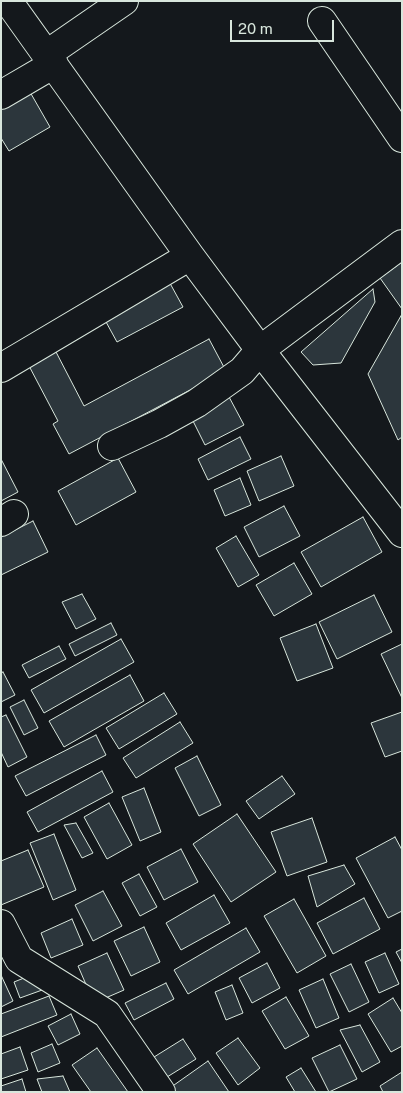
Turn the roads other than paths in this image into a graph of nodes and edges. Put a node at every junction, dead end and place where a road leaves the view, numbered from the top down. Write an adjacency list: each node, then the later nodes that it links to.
1 (8, 1): 4 (street)
2 (124, 1): 4 (street)
3 (322, 21): 6 (street)
4 (51, 59): 5 (street); 8 (street)
5 (1, 95)
6 (402, 138)
7 (402, 244): 9 (street)
8 (190, 256): 9 (street); 10 (street)
9 (260, 350): 11 (street); 12 (street)
10 (1, 368)
11 (112, 446)
12 (402, 533)
13 (1, 924): 14 (street)
14 (161, 1092)

